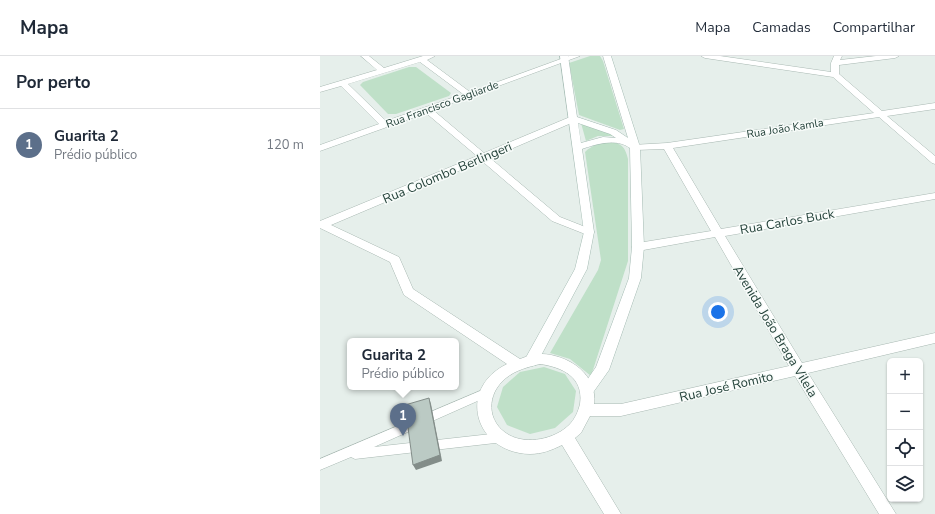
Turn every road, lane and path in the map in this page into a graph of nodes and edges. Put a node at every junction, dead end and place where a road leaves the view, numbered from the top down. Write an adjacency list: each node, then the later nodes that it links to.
1 (365, 56): 10 (street)
2 (431, 56): 8 (street)
3 (576, 56): 7 (street, Rua Francisco Gagliarde)
4 (607, 56): 20 (street)
5 (705, 56): 11 (street)
6 (895, 56): 9 (street)
7 (564, 58): 14 (street, Rua Francisco Gagliarde); 18 (street)
8 (420, 59): 10 (street); 14 (street)
9 (836, 60): 11 (street)
10 (383, 71): 12 (street)
11 (835, 75): 17 (street)
12 (343, 82): 13 (street); 19 (street)
13 (320, 90)
14 (469, 95): 16 (street, Rua Francisco Gagliarde)
15 (935, 106): 17 (street, Rua João Kamla)
16 (428, 110): 19 (street, Rua Francisco Gagliarde); 24 (street)
17 (880, 114): 21 (street, Rua João Kamla); 25 (street)
18 (573, 119): 20 (street); 22 (street); 24 (street, Rua Colombo Berlingeri)
19 (385, 125): 23 (street, Rua Francisco Gagliarde)
20 (631, 144): 21 (street, Rua João Kamla); 22 (street, Rua João Kamla); 30 (street)
21 (667, 146): 29 (street, Avenida João Braga Vilela)
22 (576, 147): 28 (street)
23 (320, 148)
24 (483, 156): 27 (street, Rua Colombo Berlingeri); 28 (street)
25 (935, 161)
26 (935, 196): 29 (street, Rua Carlos Buck)
27 (321, 224): 32 (street)
28 (589, 232): 32 (street)
29 (718, 233): 30 (street, Rua Carlos Buck); 33 (street, Avenida João Braga Vilela)
30 (638, 247): 34 (street)
31 (935, 338): 33 (street, Rua José Romito)
32 (525, 363): 34 (street); 35 (street)
33 (798, 369): 36 (street, Rua José Romito); 42 (street, Avenida João Braga Vilela)
34 (587, 390): 36 (street)
35 (486, 392): 38 (street); 39 (lane)
36 (587, 410): 37 (street)
37 (565, 436): 38 (street); 41 (street)
38 (500, 438): 39 (lane)
39 (345, 455): 40 (lane)
40 (320, 465)
41 (613, 514)
42 (888, 514)

